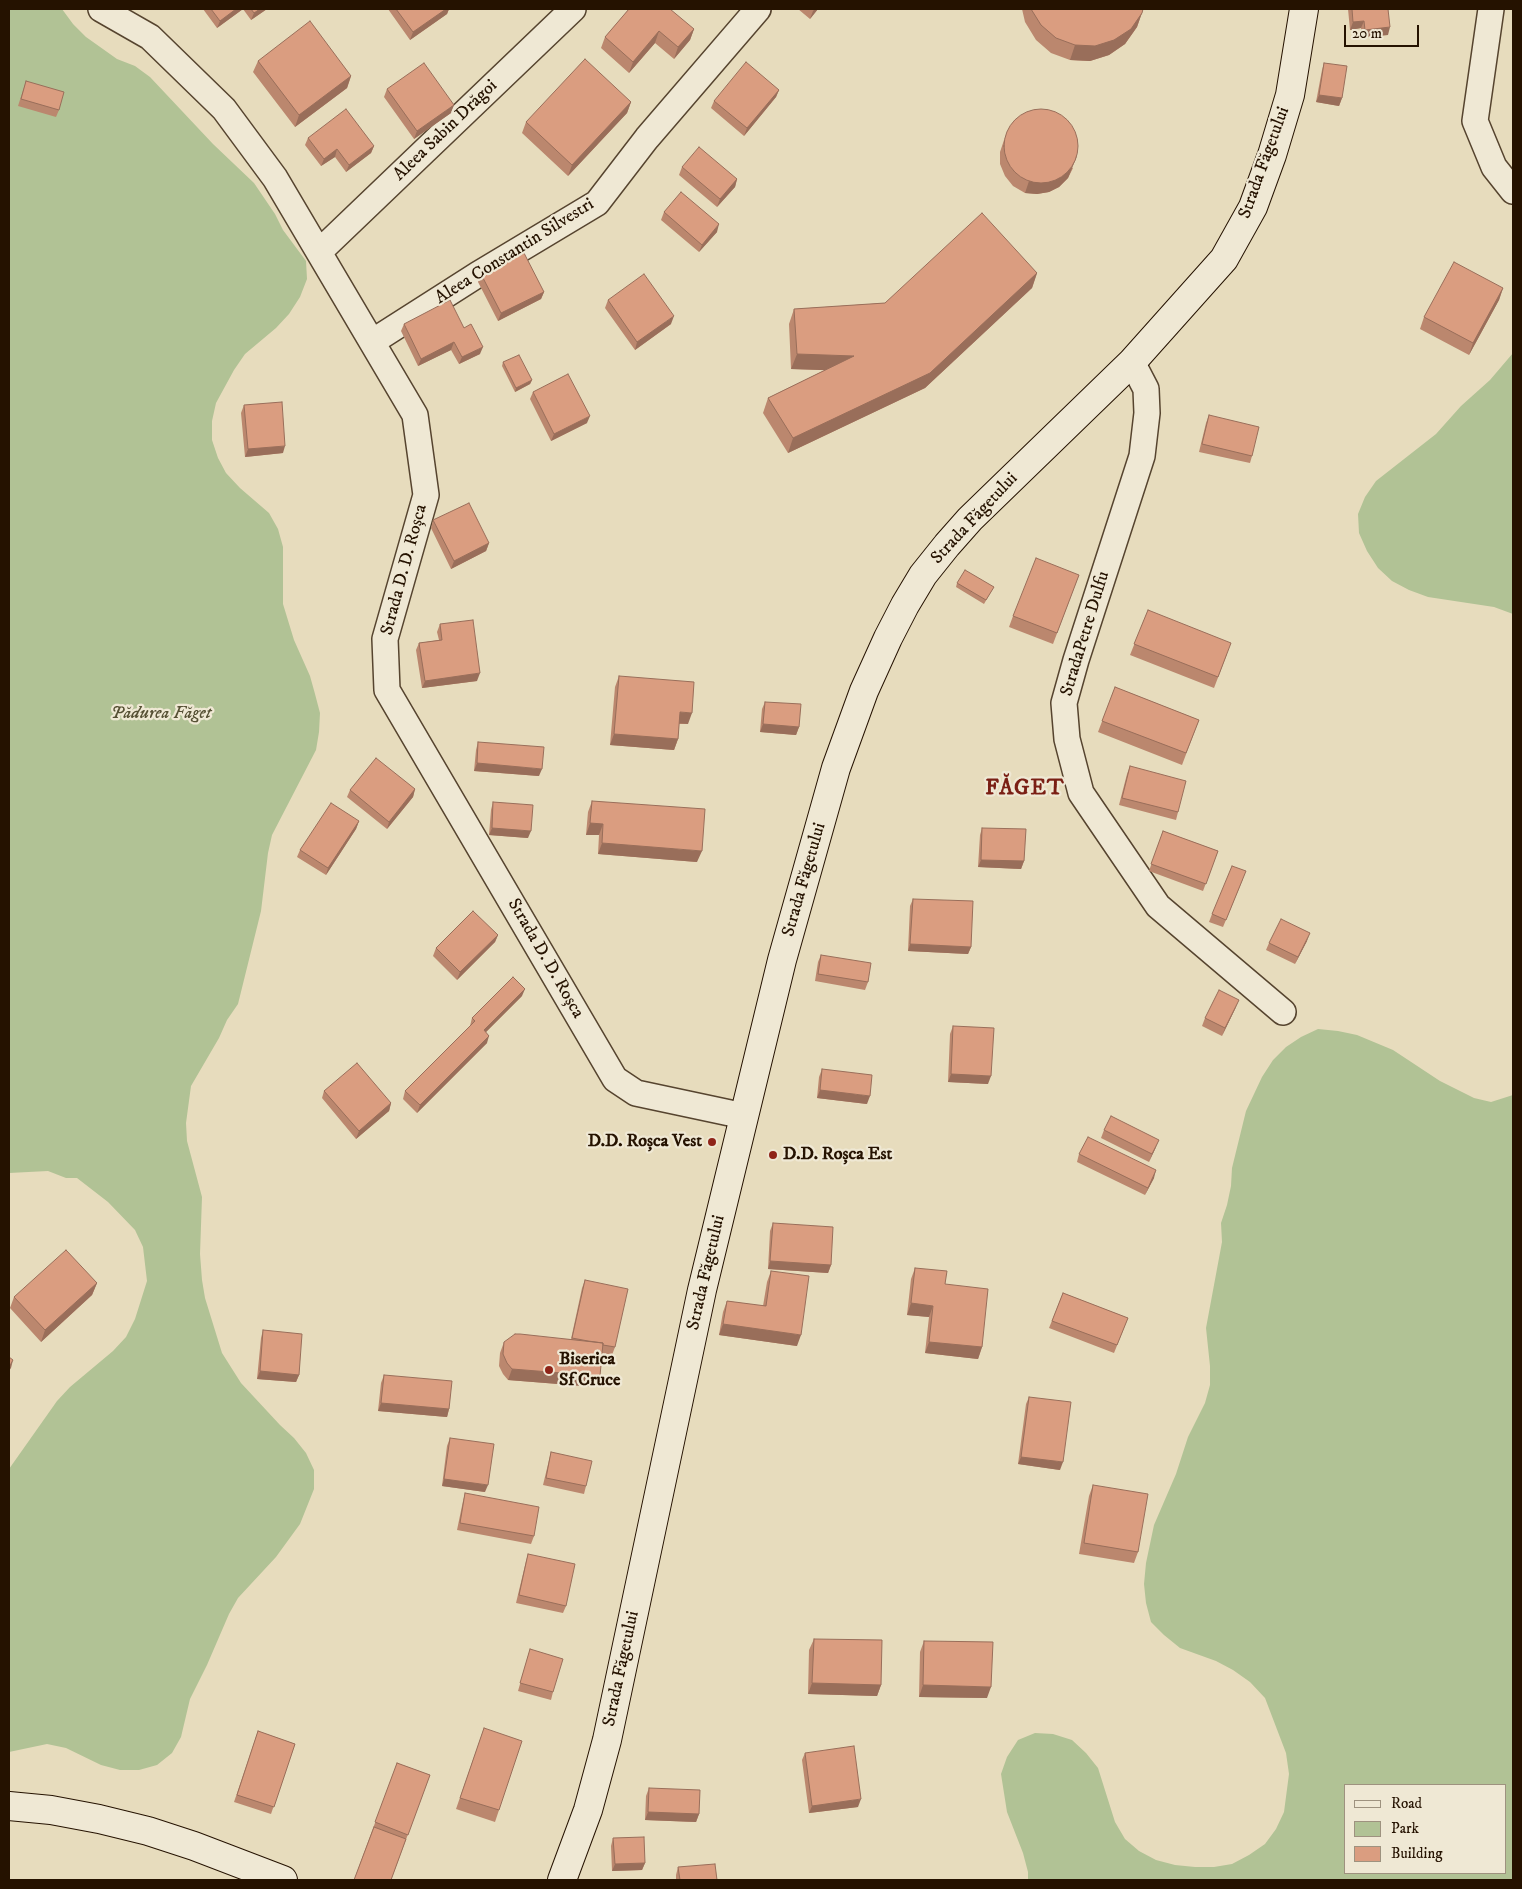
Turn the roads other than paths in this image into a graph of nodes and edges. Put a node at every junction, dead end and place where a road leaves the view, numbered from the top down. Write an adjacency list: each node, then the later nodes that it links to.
1 (101, 9): 7 (street, Strada D. D. Roșca)
2 (573, 9): 7 (street, Aleea Sabin Drăgoi)
3 (758, 9): 8 (street, Aleea Constantin Silvestri)
4 (1304, 9): 9 (main road, Strada Făgetului)
5 (1491, 9): 6 (street)
6 (1513, 191)
7 (319, 252): 8 (street, Strada D. D. Roșca)
8 (372, 342): 11 (street, Strada D. D. Roșca)
9 (1132, 362): 10 (street, StradaPetre Dulfu); 11 (main road, Strada Făgetului)
10 (1283, 1012)
11 (744, 1116): 14 (main road, Strada Făgetului)
12 (12, 1812): 13 (main road)
13 (283, 1880)
14 (562, 1880)

